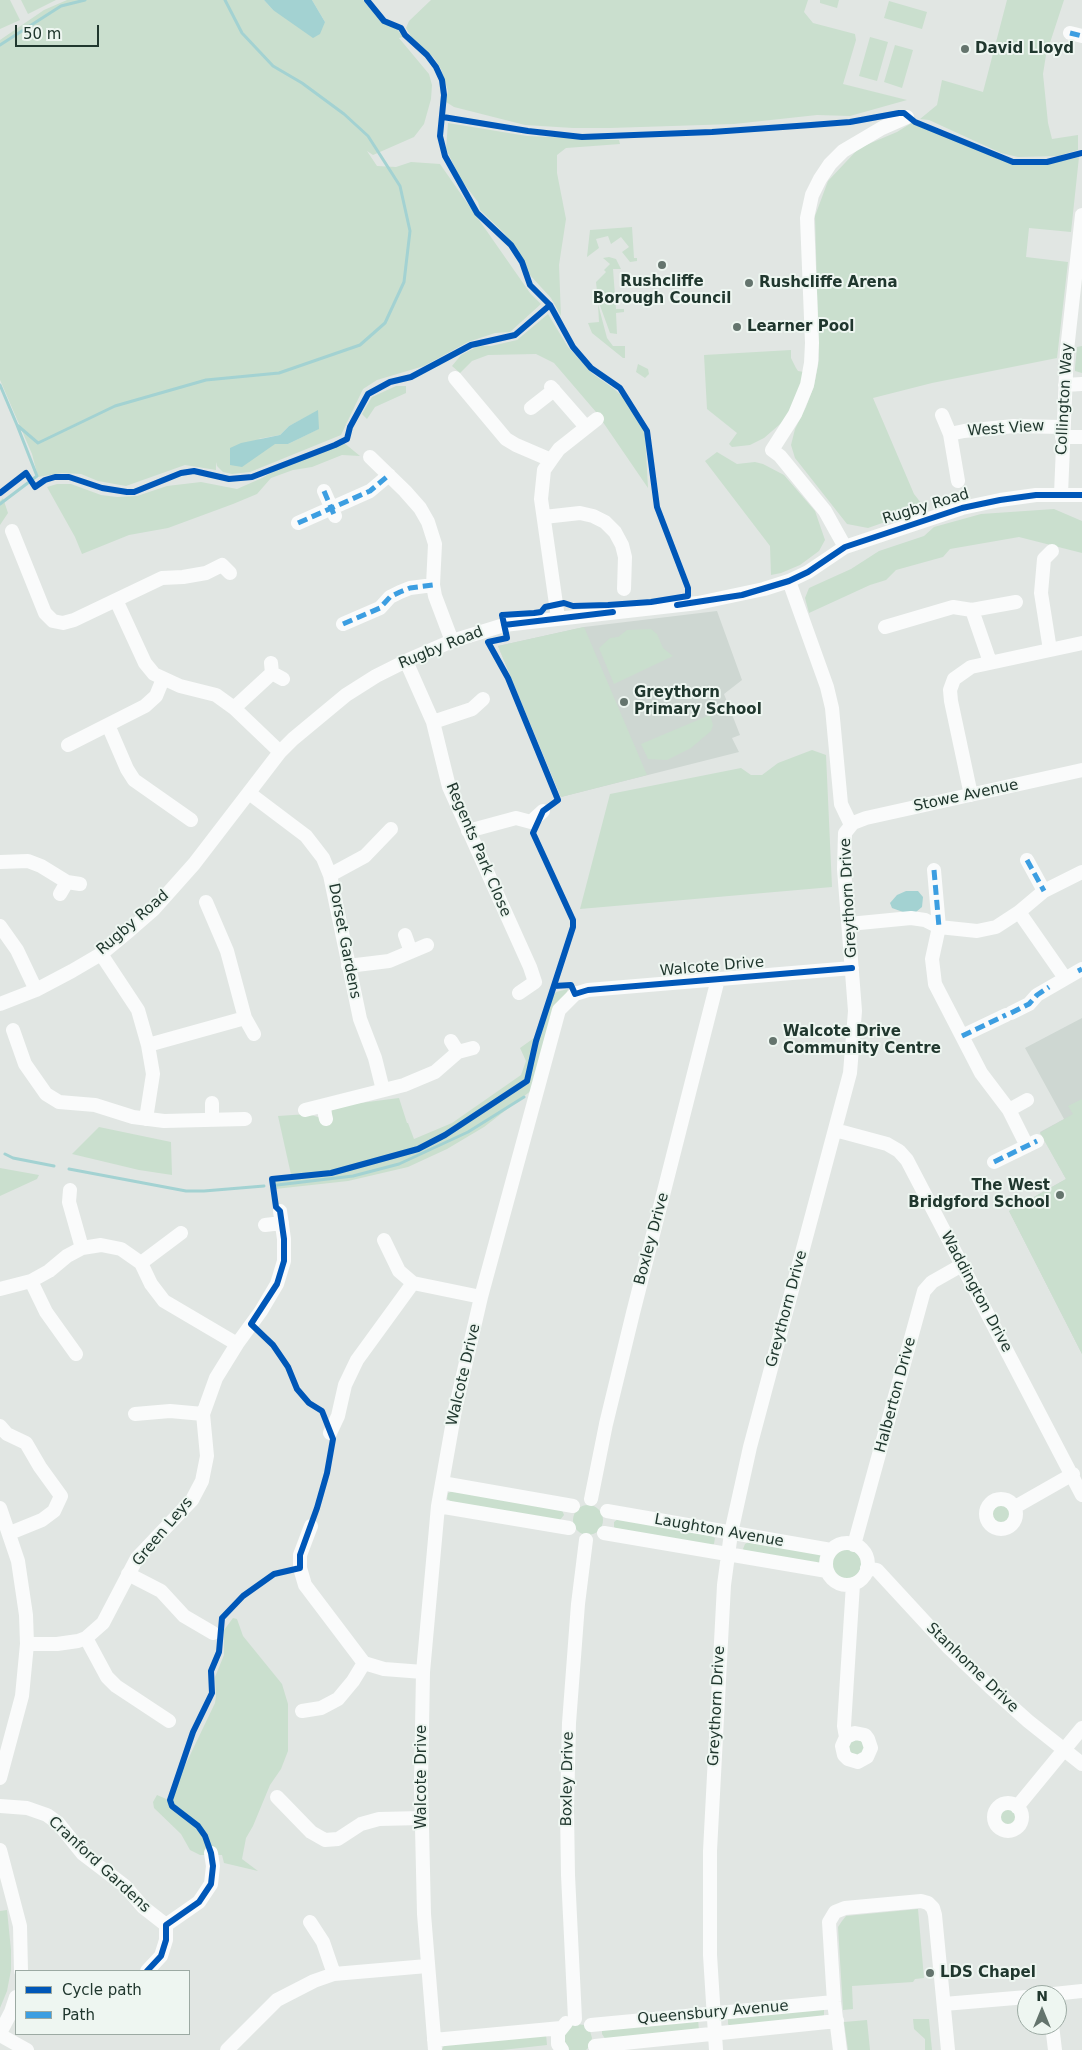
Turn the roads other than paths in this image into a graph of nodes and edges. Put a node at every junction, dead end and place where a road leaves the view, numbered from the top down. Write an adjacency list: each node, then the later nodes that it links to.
1 (907, 118): 22 (street)
2 (1082, 215): 5 (street, Collington Way)
3 (455, 378): 12 (street)
4 (1082, 384): 5 (street)
5 (1065, 385): 8 (street, Collington Way)
6 (531, 408): 12 (street)
7 (942, 415): 9 (street, West View)
8 (1062, 432): 9 (street, West View); 10 (street, West View); 16 (street, Collington Way)
9 (950, 434): 14 (street, West View)
10 (1082, 437)
11 (370, 457): 13 (street)
12 (551, 460): 19 (street)
13 (389, 476): 18 (street); 26 (street)
14 (958, 481)
15 (324, 491): 18 (street)
16 (1060, 494): 17 (street, Rugby Road); 22 (street, Rugby Road)
17 (1082, 496)
18 (334, 513): 20 (street)
19 (544, 517): 27 (street); 31 (street)
20 (298, 523)
21 (12, 531): 28 (street)
22 (845, 547): 25 (street, Rugby Road)
23 (1052, 551): 36 (street)
24 (230, 573): 28 (street)
25 (789, 581): 31 (street, Rugby Road); 52 (street, Greythorn Drive)
26 (433, 585): 32 (street); 34 (street)
27 (621, 585)
28 (116, 600): 40 (street)
29 (1016, 602): 30 (street)
30 (972, 610): 33 (street); 38 (street)
31 (558, 618): 34 (street, Rugby Road)
32 (343, 624)
33 (885, 627)
34 (452, 641): 37 (street, Rugby Road)
35 (1082, 643): 36 (street)
36 (1050, 650): 38 (street)
37 (406, 661): 43 (street, Regents Park Close); 46 (street, Rugby Road)
38 (990, 662): 49 (street)
39 (275, 672): 42 (street)
40 (163, 679): 42 (street); 44 (street)
41 (483, 699): 43 (street)
42 (234, 708): 46 (street)
43 (433, 722): 54 (street, Regents Park Close)
44 (108, 725): 45 (street); 51 (street)
45 (68, 745)
46 (280, 752): 48 (street, Rugby Road)
47 (1082, 770): 49 (street, Stowe Avenue)
48 (249, 793): 59 (street, Dorset Gardens); 70 (street, Rugby Road)
49 (971, 795): 52 (street, Stowe Avenue)
50 (543, 811): 54 (street)
51 (182, 818)
52 (850, 824): 64 (street, Greythorn Drive)
53 (391, 829): 59 (street)
54 (468, 831): 77 (street, Regents Park Close)
55 (1027, 860): 60 (street)
56 (0, 862): 61 (street)
57 (934, 870): 66 (street)
58 (1082, 872): 60 (street)
59 (330, 875): 71 (street, Dorset Gardens)
60 (1044, 891): 63 (street)
61 (60, 894)
62 (206, 902): 79 (street)
63 (1019, 912): 66 (street); 74 (street)
64 (849, 924): 66 (street); 72 (street, Greythorn Drive)
65 (0, 926): 76 (street)
66 (939, 927): 82 (street)
67 (405, 935): 69 (street)
68 (427, 945): 69 (street)
69 (411, 952): 71 (street)
70 (101, 954): 76 (street, Rugby Road); 83 (street)
71 (348, 966): 85 (street, Dorset Gardens)
72 (852, 968): 75 (street, Walcote Drive); 93 (street, Greythorn Drive)
73 (1082, 969): 74 (street)
74 (1065, 978): 82 (street)
75 (718, 979): 105 (street, Walcote Drive); 115 (street, Boxley Drive)
76 (36, 990): 78 (street, Rugby Road)
77 (519, 993)
78 (0, 1004)
79 (245, 1018): 81 (street); 83 (street)
80 (13, 1030): 90 (street)
81 (254, 1034)
82 (962, 1036): 89 (street)
83 (148, 1045): 90 (street)
84 (473, 1048): 85 (street)
85 (383, 1090): 88 (street)
86 (1027, 1100): 89 (street)
87 (212, 1103): 92 (street)
88 (305, 1110)
89 (1009, 1110): 94 (street)
90 (146, 1119): 92 (street)
91 (245, 1119): 92 (street)
92 (212, 1120)
93 (835, 1130): 101 (street, Waddington Drive); 124 (street, Greythorn Drive)
94 (994, 1162)
95 (70, 1190): 99 (street)
96 (265, 1225): 106 (street, Green Leys)
97 (181, 1233): 100 (street)
98 (384, 1240): 103 (street)
99 (82, 1248): 100 (street); 102 (street)
100 (141, 1263): 106 (street)
101 (962, 1265): 112 (street, Waddington Drive); 127 (street, Halberton Drive)
102 (31, 1281): 104 (street); 107 (street)
103 (413, 1283): 105 (street); 111 (street)
104 (0, 1289)
105 (481, 1297): 113 (street, Walcote Drive)
106 (237, 1344): 109 (street, Green Leys)
107 (76, 1354)
108 (135, 1414): 109 (street)
109 (203, 1414): 132 (street, Green Leys)
110 (0, 1426): 122 (street)
111 (330, 1431)
112 (1073, 1474): 114 (street, Waddington Drive); 118 (street)
113 (442, 1483): 116 (street, Walcote Drive); 117 (street)
114 (1082, 1495)
115 (591, 1499): 117 (street); 120 (street, Laughton Avenue)
116 (438, 1506): 121 (street); 138 (street, Walcote Drive)
117 (573, 1506): 121 (street)
118 (1015, 1507)
119 (0, 1508): 122 (street)
120 (607, 1511): 123 (street); 124 (street, Laughton Avenue)
121 (569, 1528): 126 (street)
122 (10, 1533): 136 (street)
123 (604, 1533): 126 (street); 129 (street, Laughton Avenue)
124 (731, 1533): 128 (street, Laughton Avenue); 129 (street, Greythorn Drive)
125 (312, 1534): 137 (street)
126 (586, 1540): 166 (street, Boxley Drive)
127 (854, 1545): 128 (street); 130 (street)
128 (831, 1550): 131 (street)
129 (728, 1554): 131 (street, Laughton Avenue); 165 (street, Greythorn Drive)
130 (867, 1568): 133 (street); 144 (street, Stanhome Drive)
131 (827, 1571): 133 (street)
132 (128, 1574): 134 (street); 135 (street, Green Leys)
133 (853, 1584): 142 (street)
134 (213, 1634)
135 (86, 1638): 136 (street, Green Leys); 140 (street)
136 (27, 1644): 143 (street)
137 (364, 1663): 138 (street); 139 (street)
138 (423, 1672): 150 (street, Walcote Drive)
139 (302, 1711)
140 (169, 1721)
141 (1082, 1728): 144 (street)
142 (846, 1737)
143 (5, 1741): 146 (street)
144 (1064, 1750): 145 (street, Stanhome Drive); 149 (street)
145 (1082, 1764)
146 (0, 1778)
147 (277, 1796): 150 (street)
148 (0, 1806): 154 (street, Cranford Gardens)
149 (1017, 1807)
150 (422, 1818): 155 (street, Walcote Drive)
151 (0, 1851): 156 (street)
152 (215, 1862): 154 (street)
153 (310, 1922): 158 (street)
154 (166, 1924): 157 (street)
155 (427, 1966): 158 (street); 173 (street, Walcote Drive)
156 (21, 1970)
157 (148, 1970)
158 (334, 1974): 176 (street)
159 (1082, 1991): 160 (street)
160 (1067, 1993)
161 (1017, 1997): 164 (street)
162 (15, 2000): 170 (street)
163 (834, 2002): 164 (street); 165 (street, Queensbury Avenue); 167 (street)
164 (944, 2004): 180 (street)
165 (713, 2013): 168 (street, Queensbury Avenue); 171 (street, Greythorn Drive)
166 (575, 2019): 168 (street, Queensbury Avenue); 169 (street)
167 (837, 2021): 171 (street, Queensbury Avenue); 179 (street)
168 (592, 2025): 174 (street, Queensbury Avenue)
169 (561, 2028): 173 (street); 177 (street)
170 (0, 2034): 175 (street)
171 (715, 2034): 174 (street, Queensbury Avenue); 178 (street, Greythorn Drive)
172 (1053, 2035): 181 (street)
173 (435, 2045)
174 (594, 2048)
175 (27, 2050)
176 (227, 2050)
177 (558, 2050)
178 (716, 2050)
179 (840, 2050)
180 (948, 2050)
181 (1055, 2050)

